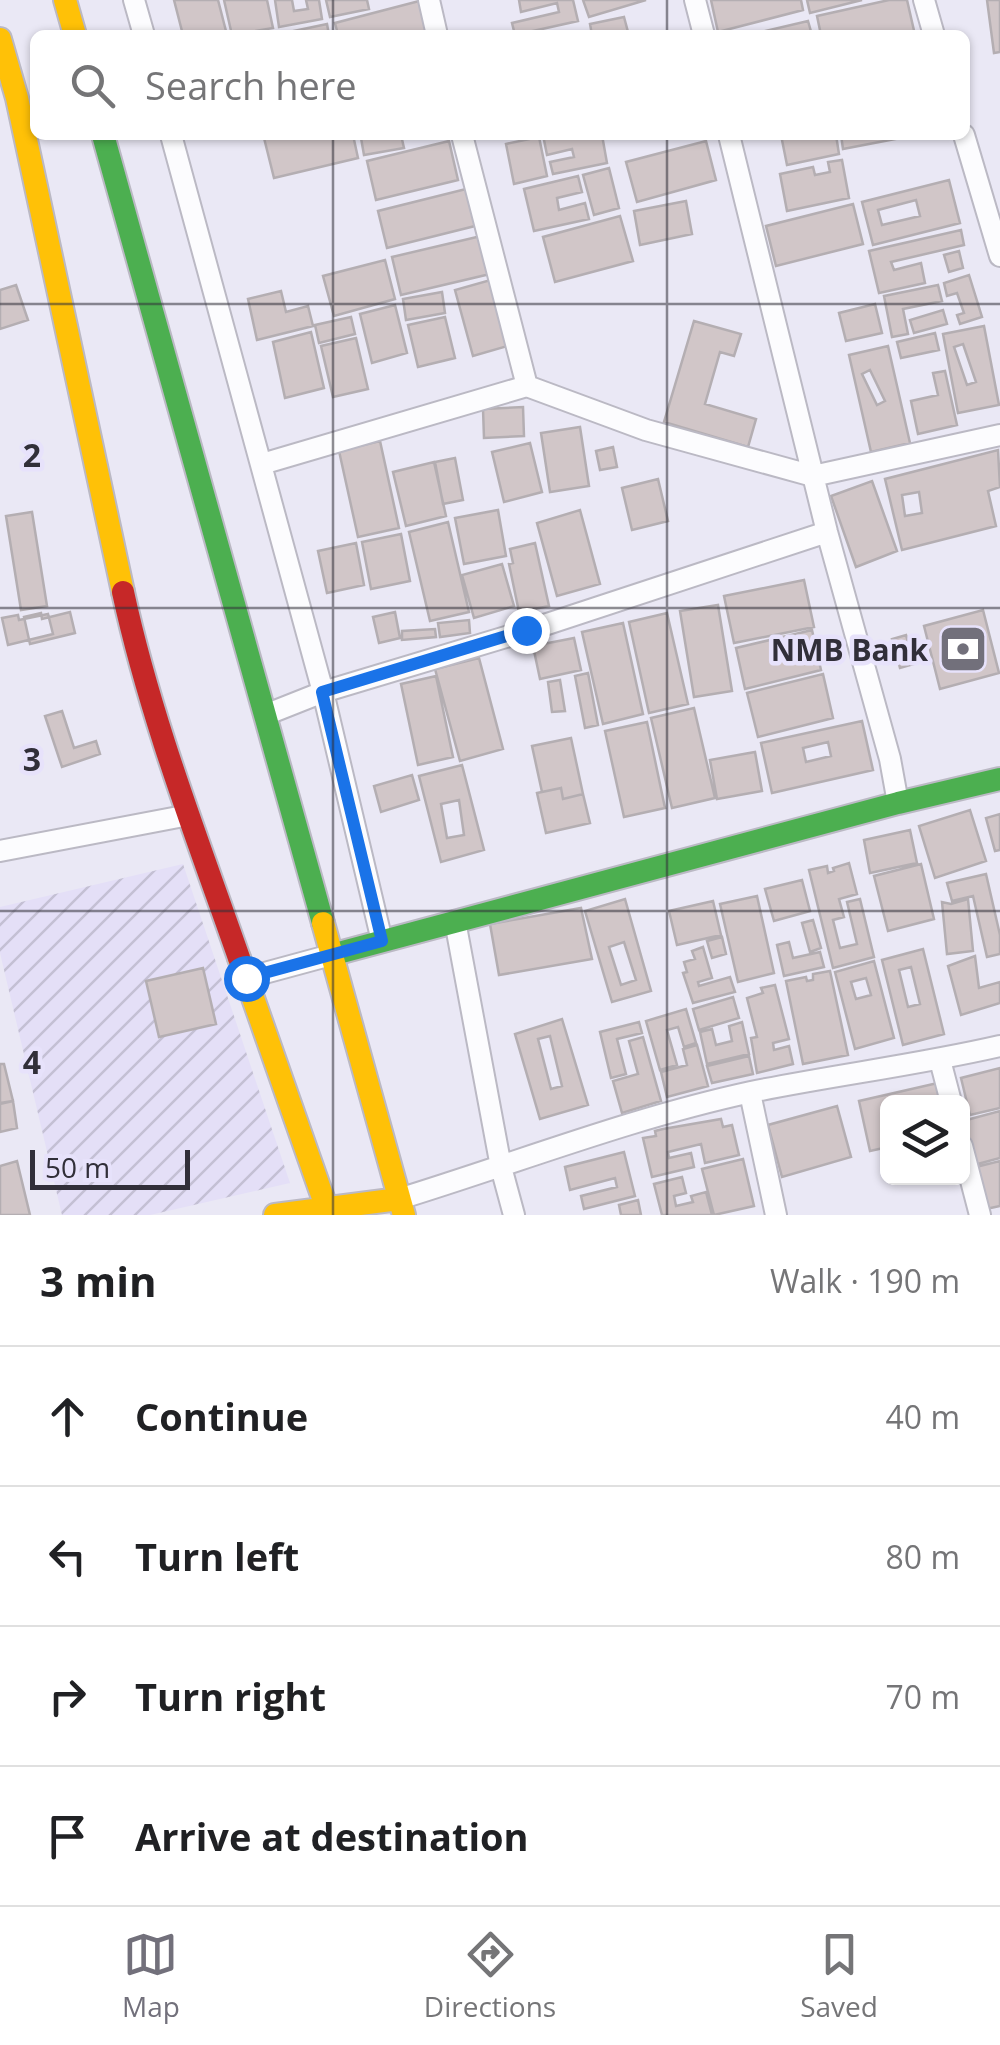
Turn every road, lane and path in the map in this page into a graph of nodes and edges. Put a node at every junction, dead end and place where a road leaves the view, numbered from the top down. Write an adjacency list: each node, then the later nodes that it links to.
1 (64, 0): 6 (street)
2 (134, 0): 7 (street)
3 (429, 0): 8 (street)
4 (696, 0): 9 (street)
5 (924, 0): 10 (street)
6 (73, 30)
7 (143, 30)
8 (436, 30)
9 (703, 30)
10 (933, 30)
11 (0, 39): 12 (street)
12 (8, 100): 28 (street)
13 (104, 140): 25 (street)
14 (173, 140): 21 (street)
15 (463, 140): 19 (street)
16 (730, 140): 22 (street)
17 (965, 140): 18 (street)
18 (1000, 256)
19 (527, 386): 21 (street); 22 (street)
20 (1000, 435): 22 (street)
21 (262, 464): 24 (street)
22 (813, 476): 23 (street)
23 (827, 532): 24 (street); 27 (street)
24 (322, 692): 25 (street); 31 (street)
25 (265, 714): 32 (street)
26 (1000, 779): 27 (street)
27 (898, 802): 30 (street)
28 (189, 816): 29 (street); 33 (street)
29 (0, 851)
30 (455, 921): 31 (street); 38 (street)
31 (382, 941): 32 (street)
32 (331, 955): 33 (street); 40 (street)
33 (246, 978): 41 (street)
34 (1000, 1046): 35 (street)
35 (940, 1060): 36 (street); 37 (street)
36 (750, 1093): 38 (street); 44 (street)
37 (949, 1095)
38 (501, 1167): 40 (street); 43 (street)
39 (970, 1177): 45 (street)
40 (401, 1207): 41 (street)
41 (328, 1212): 42 (street)
42 (275, 1215)
43 (514, 1215)
44 (776, 1215)
45 (980, 1215)

